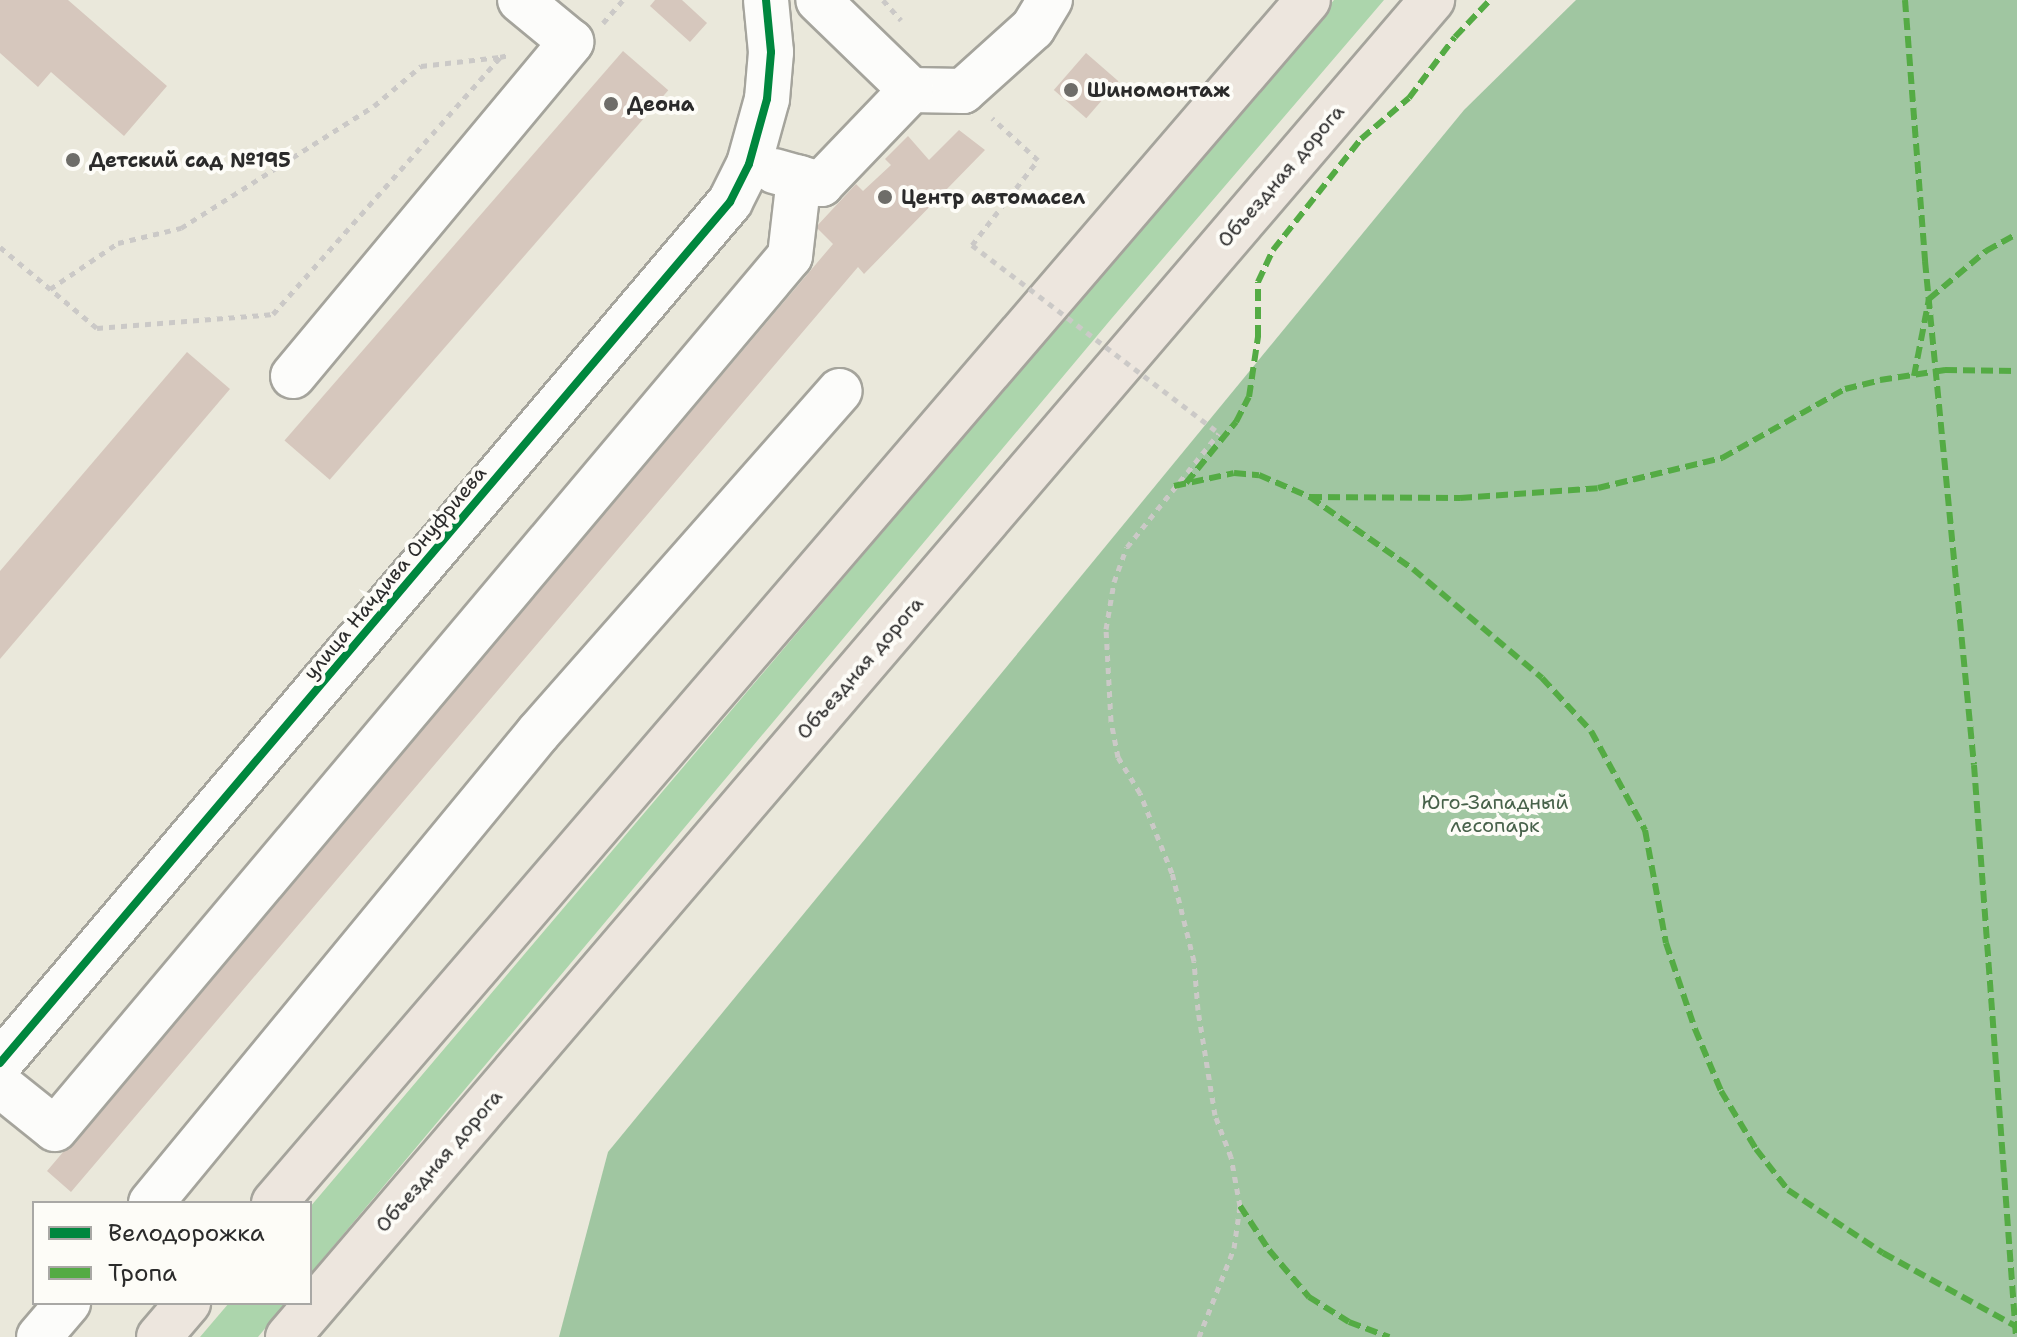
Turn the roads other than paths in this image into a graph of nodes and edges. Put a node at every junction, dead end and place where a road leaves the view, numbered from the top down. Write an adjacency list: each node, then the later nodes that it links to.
1 (520, 0): 10 (street)
2 (766, 0): 8 (street, улица Начдива Онуфриева)
3 (818, 0): 7 (street)
4 (1050, 0): 7 (street)
5 (1308, 0): 15 (main road)
6 (1432, 0): 20 (main road, Объездная дорога)
7 (911, 90): 9 (street)
8 (749, 164): 9 (street); 12 (street, улица Начдива Онуфриева)
9 (799, 178): 13 (street)
10 (293, 376)
11 (839, 391): 14 (street)
12 (0, 1063)
13 (0, 1085)
14 (153, 1201)
15 (276, 1201)
16 (66, 1305): 18 (street)
17 (186, 1305): 19 (main road)
18 (39, 1337)
19 (159, 1337)
20 (288, 1337)

